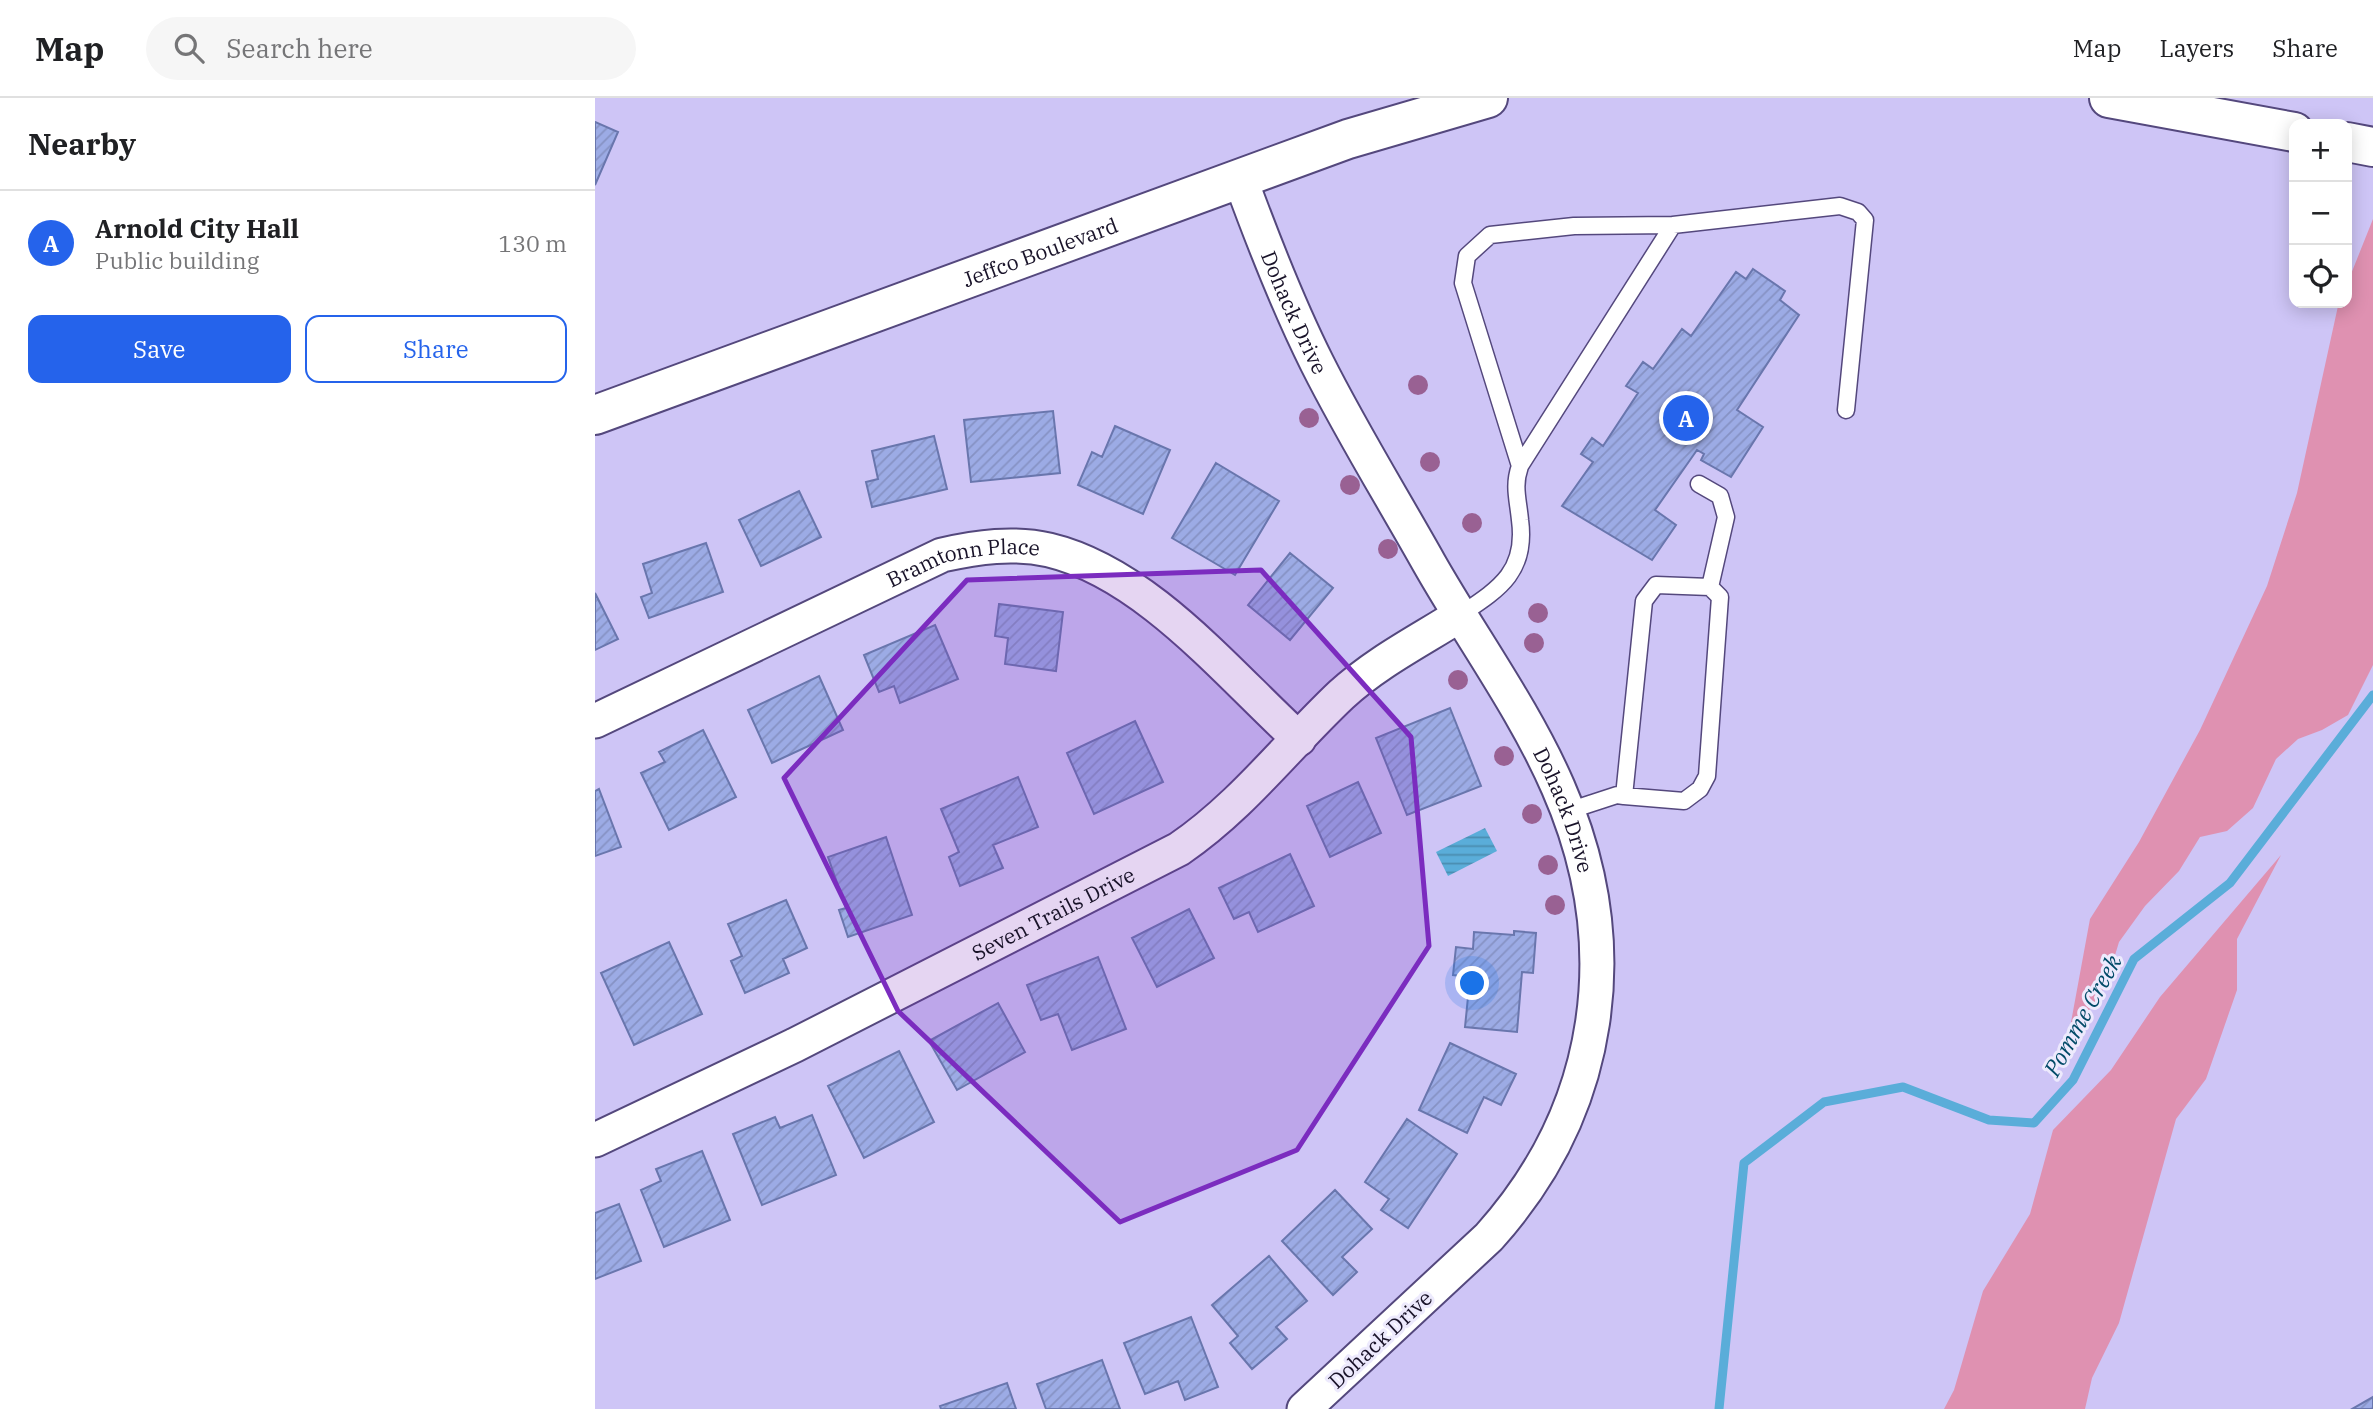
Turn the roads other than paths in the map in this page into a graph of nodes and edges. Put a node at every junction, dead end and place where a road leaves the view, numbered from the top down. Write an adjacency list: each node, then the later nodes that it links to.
1 (1489, 98): 6 (main road, Jeffco Boulevard)
2 (2109, 98): 3 (main road)
3 (2289, 131)
4 (2352, 143): 5 (main road)
5 (2373, 147)
6 (1240, 178): 9 (main road, Jeffco Boulevard); 13 (street, Dohack Drive)
7 (1673, 225): 8 (lane); 10 (lane); 10 (lane)
8 (1846, 410)
9 (595, 415)
10 (1520, 466): 13 (lane)
11 (1699, 484): 12 (lane)
12 (1710, 587): 16 (lane); 16 (lane)
13 (1460, 615): 15 (street, Seven Trails Drive); 17 (street, Dohack Drive)
14 (595, 721): 15 (street, Bramtonn Place)
15 (1299, 739): 18 (street, Seven Trails Drive)
16 (1624, 796): 17 (lane)
17 (1568, 811): 19 (street, Dohack Drive)
18 (595, 1140)
19 (1304, 1409)

